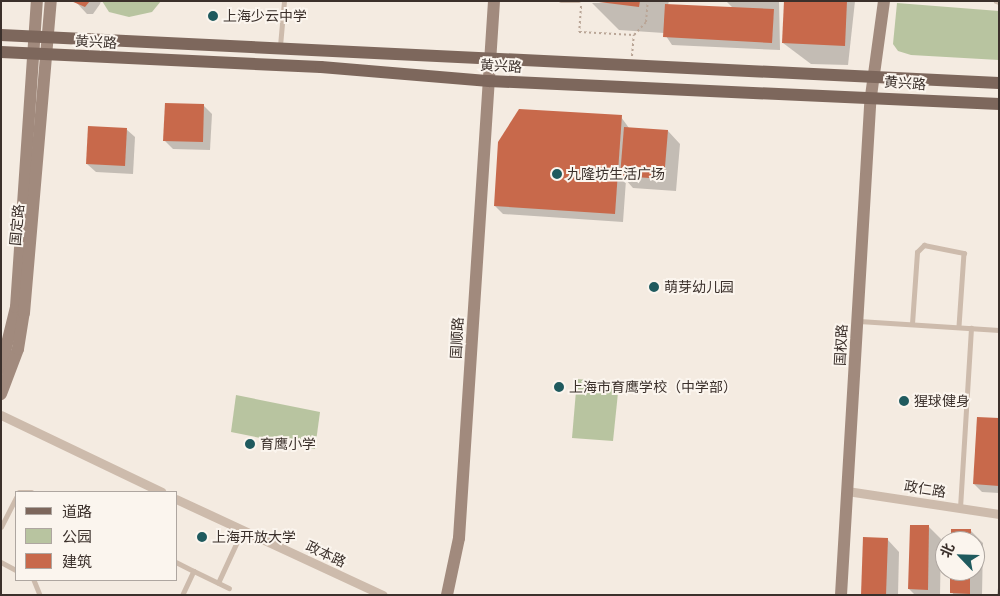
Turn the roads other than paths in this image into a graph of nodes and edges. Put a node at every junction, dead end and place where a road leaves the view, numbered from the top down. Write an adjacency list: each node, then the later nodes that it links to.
1 (37, 1): 9 (street, 国定路)
2 (51, 1): 10 (street, 国定路)
3 (284, 1): 11 (lane)
4 (494, 1): 15 (street, 国顺路)
5 (561, 1): 6 (lane)
6 (580, 1)
7 (884, 1): 16 (street, 国权路)
8 (1, 35): 9 (main road, 黄兴路)
9 (34, 37): 10 (main road, 黄兴路); 13 (street, 国定路)
10 (50, 38): 11 (main road, 黄兴路); 14 (street, 国定路)
11 (280, 46): 15 (main road, 黄兴路)
12 (1, 52): 13 (main road, 黄兴路)
13 (33, 54): 14 (main road, 黄兴路); 26 (street, 国定路)
14 (48, 55): 17 (main road, 黄兴路); 27 (street, 国定路)
15 (490, 62): 16 (main road, 黄兴路); 17 (street, 国顺路)
16 (875, 76): 18 (main road, 黄兴路); 19 (street, 国权路)
17 (490, 81): 19 (main road, 黄兴路); 47 (street, 国顺路)
18 (999, 83)
19 (871, 96): 20 (main road, 黄兴路); 21 (street, 国权路)
20 (999, 104)
21 (857, 321): 22 (lane); 30 (street, 国权路)
22 (912, 324): 23 (lane); 23 (lane)
23 (960, 328): 24 (lane)
24 (970, 328): 25 (lane); 33 (lane)
25 (999, 330)
26 (1, 368)
27 (1, 394)
28 (1, 415): 29 (street)
29 (160, 491)
30 (847, 491): 33 (street, 政仁路); 48 (street, 国权路)
31 (15, 500): 35 (lane)
32 (178, 500): 36 (street, 政本路)
33 (960, 508): 34 (street, 政仁路)
34 (999, 514)
35 (1, 527)
36 (242, 531): 42 (lane); 46 (street, 政本路)
37 (1, 562): 39 (lane)
38 (178, 563): 40 (lane)
39 (15, 569)
40 (194, 571): 42 (lane); 45 (lane)
41 (40, 582): 44 (lane)
42 (218, 582): 43 (lane)
43 (229, 588)
44 (40, 595)
45 (182, 595)
46 (383, 595)
47 (447, 595)
48 (841, 595)

